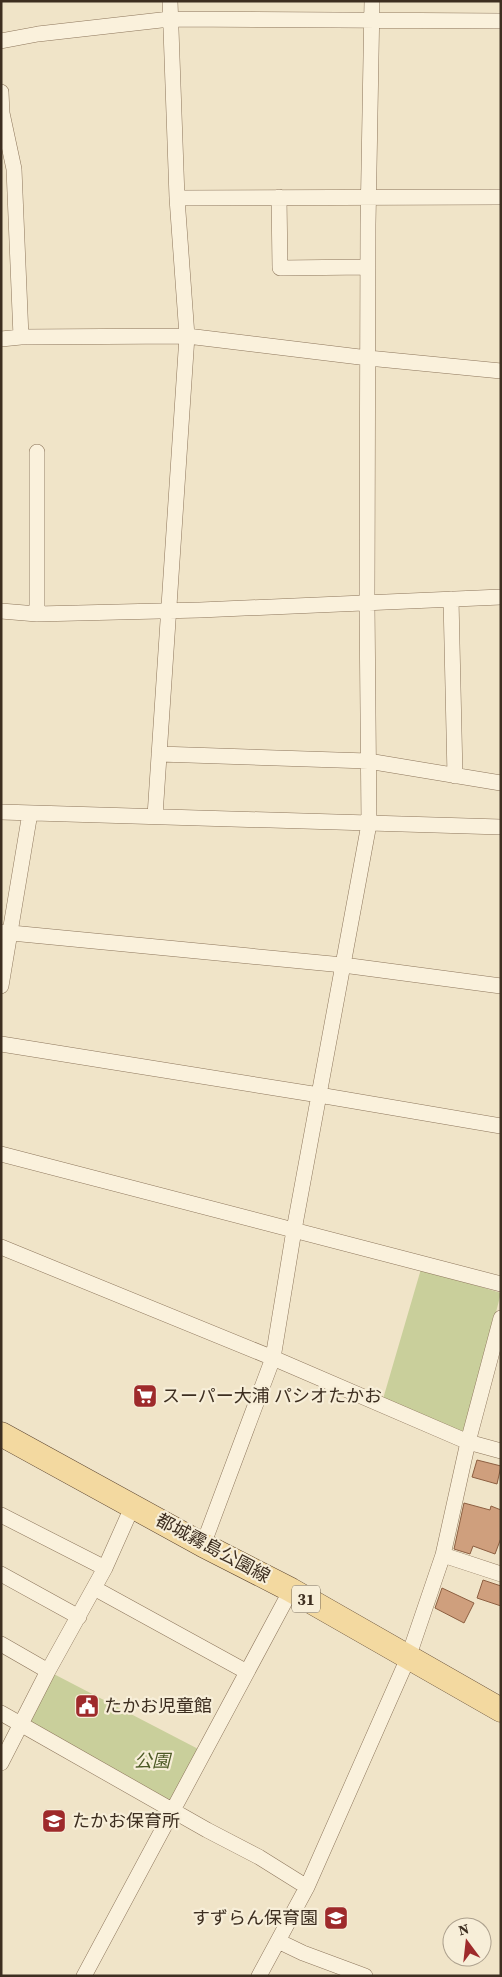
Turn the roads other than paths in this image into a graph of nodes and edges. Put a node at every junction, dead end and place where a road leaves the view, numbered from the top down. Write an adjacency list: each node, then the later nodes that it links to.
1 (170, 1): 3 (street)
2 (372, 1): 5 (street)
3 (170, 19): 5 (street); 6 (street); 12 (street)
4 (501, 20): 5 (street)
5 (372, 21): 10 (street)
6 (1, 41)
7 (1, 92): 8 (street)
8 (8, 169): 15 (street)
9 (279, 197): 10 (street); 12 (street); 13 (street)
10 (368, 197): 11 (street); 13 (street)
11 (501, 197)
12 (177, 198): 14 (street)
13 (368, 268): 17 (street)
14 (188, 336): 15 (street); 17 (street); 23 (street)
15 (21, 337): 16 (street)
16 (1, 339)
17 (368, 358): 18 (street); 22 (street)
18 (501, 371)
19 (37, 452): 25 (street)
20 (501, 597): 21 (street)
21 (451, 599): 22 (street); 28 (street)
22 (367, 603): 23 (street); 27 (street)
23 (168, 610): 25 (street); 26 (street)
24 (1, 611): 25 (street)
25 (37, 614)
26 (159, 754): 27 (street); 32 (street)
27 (368, 762): 28 (street); 33 (street)
28 (455, 776): 29 (street)
29 (501, 783)
30 (1, 812): 31 (street)
31 (30, 813): 32 (street); 35 (street)
32 (155, 816): 33 (street)
33 (369, 824): 34 (street); 36 (street)
34 (501, 827)
35 (5, 932): 36 (street); 37 (street)
36 (343, 965): 38 (street); 40 (street)
37 (1, 986)
38 (501, 986)
39 (1, 1044): 40 (street)
40 (319, 1095): 41 (street); 43 (street)
41 (501, 1126)
42 (1, 1154): 43 (street)
43 (294, 1230): 45 (street); 47 (street)
44 (1, 1247): 47 (street)
45 (501, 1284)
46 (501, 1318): 49 (street)
47 (274, 1358): 49 (street); 53 (street)
48 (1, 1434): 51 (main road, 都城霧島公園線 / 31)
49 (468, 1442): 50 (street); 54 (street)
50 (501, 1451)
51 (133, 1505): 53 (main road, 都城霧島公園線 / 31); 55 (street)
52 (1, 1515): 55 (street)
53 (203, 1544): 59 (main road, 都城霧島公園線 / 31)
54 (443, 1555): 57 (street); 62 (street)
55 (105, 1568): 58 (street)
56 (1, 1574): 60 (street)
57 (501, 1574)
58 (94, 1588): 60 (street); 64 (street)
59 (291, 1590): 62 (main road, 都城霧島公園線 / 31); 64 (street)
60 (79, 1616): 63 (street)
61 (1, 1644): 63 (street)
62 (408, 1658): 65 (main road, 都城霧島公園線 / 31); 70 (street)
63 (48, 1670): 67 (street)
64 (248, 1672): 69 (street)
65 (501, 1710)
66 (1, 1713): 67 (street)
67 (21, 1724): 68 (street); 69 (street)
68 (1, 1763)
69 (173, 1811): 70 (street); 72 (street)
70 (307, 1887): 71 (street)
71 (278, 1940): 73 (street); 74 (street)
72 (84, 1976)
73 (259, 1976)
74 (364, 1976)

